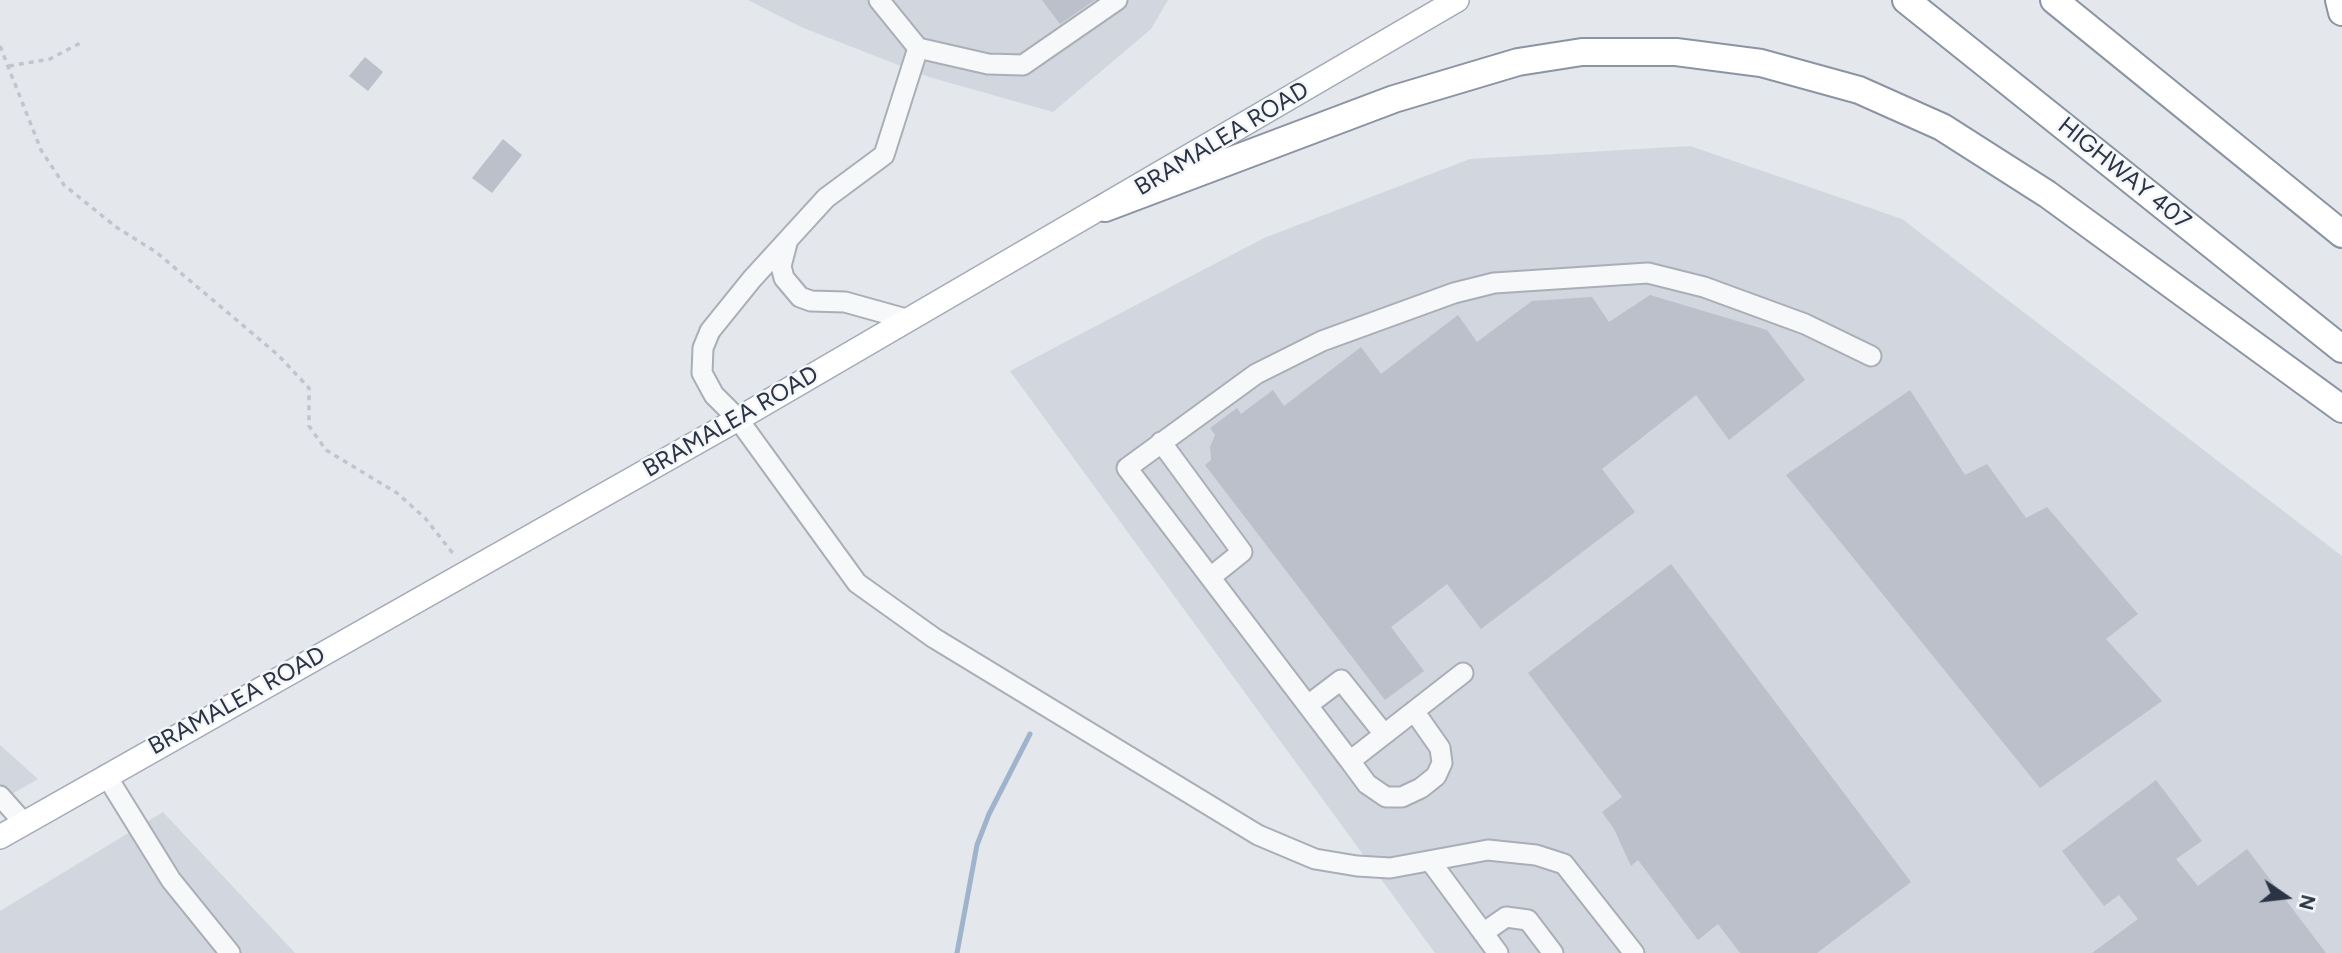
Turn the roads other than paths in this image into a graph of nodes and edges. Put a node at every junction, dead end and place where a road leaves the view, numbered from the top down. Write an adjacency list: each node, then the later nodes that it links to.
1 (879, 0): 8 (lane)
2 (1117, 0): 8 (lane)
3 (1457, 0): 9 (main road, BRAMALEA ROAD)
4 (1906, 0): 13 (highway, HIGHWAY 407)
5 (2054, 0): 11 (highway)
6 (2339, 0): 7 (highway)
7 (2342, 12)
8 (918, 48): 10 (lane)
9 (1105, 208): 12 (main road, BRAMALEA ROAD); 15 (highway)
10 (793, 232): 12 (lane); 16 (lane)
11 (2342, 234)
12 (906, 319): 16 (main road, BRAMALEA ROAD)
13 (2342, 349)
14 (1871, 356): 17 (lane)
15 (2342, 409)
16 (738, 419): 24 (main road, BRAMALEA ROAD); 28 (lane)
17 (1161, 442): 18 (lane); 18 (lane)
18 (1212, 576): 20 (lane)
19 (1463, 673): 21 (lane)
20 (1308, 705): 22 (lane); 23 (lane)
21 (1413, 711): 22 (lane); 23 (lane)
22 (1384, 734): 23 (lane)
23 (1350, 761)
24 (106, 775): 26 (main road, BRAMALEA ROAD); 31 (lane)
25 (0, 796): 26 (lane)
26 (24, 823): 27 (main road, BRAMALEA ROAD)
27 (0, 837)
28 (1431, 862): 29 (lane); 30 (lane)
29 (1483, 933): 32 (lane); 33 (lane)
30 (1626, 950)
31 (230, 953)
32 (1498, 953)
33 (1553, 953)

